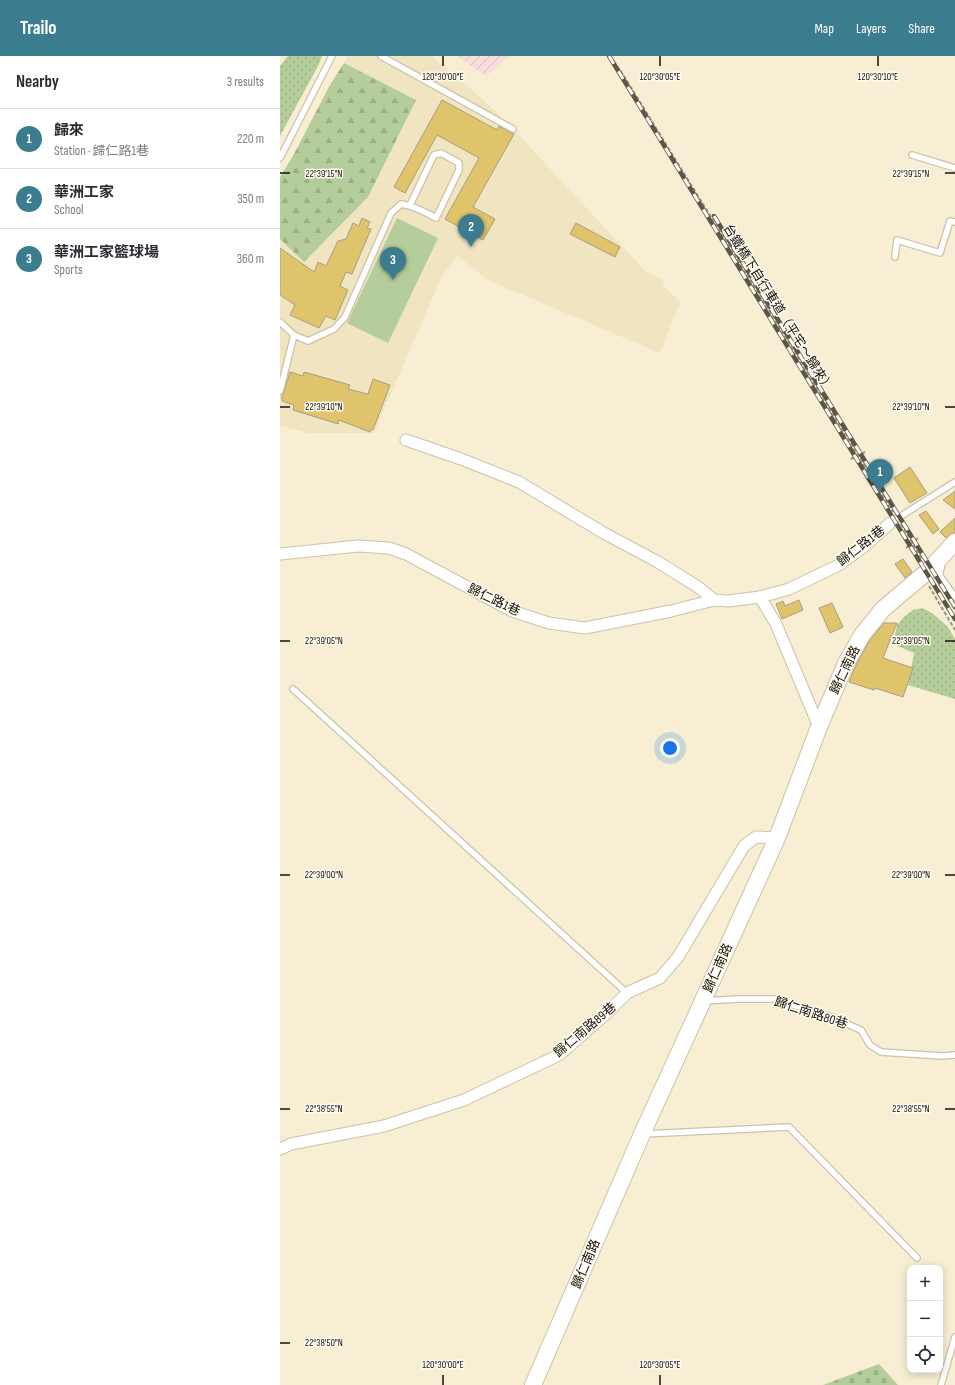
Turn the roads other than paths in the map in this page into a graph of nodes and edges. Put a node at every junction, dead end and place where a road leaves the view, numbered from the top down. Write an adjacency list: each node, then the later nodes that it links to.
1 (332, 56): 5 (lane)
2 (381, 56): 3 (lane)
3 (513, 129)
4 (912, 155): 6 (lane)
5 (280, 158)
6 (955, 168)
7 (410, 205): 7 (lane); 11 (lane)
8 (955, 222): 9 (lane)
9 (895, 257)
10 (280, 322): 11 (lane)
11 (294, 335): 12 (lane)
12 (280, 391)
13 (406, 440): 23 (street)
14 (955, 482): 15 (lane, 歸仁路1巷)
15 (894, 521): 22 (street, 歸仁路1巷)
16 (955, 542): 20 (street, 歸仁南路)
17 (280, 548): 18 (street)
18 (295, 552): 19 (street, 歸仁路1巷); 23 (street, 歸仁路1巷)
19 (280, 554)
20 (940, 558): 21 (lane); 25 (street, 歸仁南路)
21 (954, 593)
22 (760, 597): 23 (street, 歸仁路1巷); 25 (street)
23 (714, 600)
24 (293, 689): 27 (lane)
25 (820, 727): 26 (street, 歸仁南路)
26 (777, 838): 27 (street, 歸仁南路89巷); 28 (street, 歸仁南路)
27 (628, 993): 31 (street, 歸仁南路89巷)
28 (703, 1002): 29 (lane, 歸仁南路80巷); 30 (street, 歸仁南路)
29 (955, 1054)
30 (642, 1134): 32 (lane); 34 (street, 歸仁南路)
31 (280, 1149)
32 (917, 1258)
33 (955, 1337): 35 (lane)
34 (533, 1385)
35 (941, 1385)

